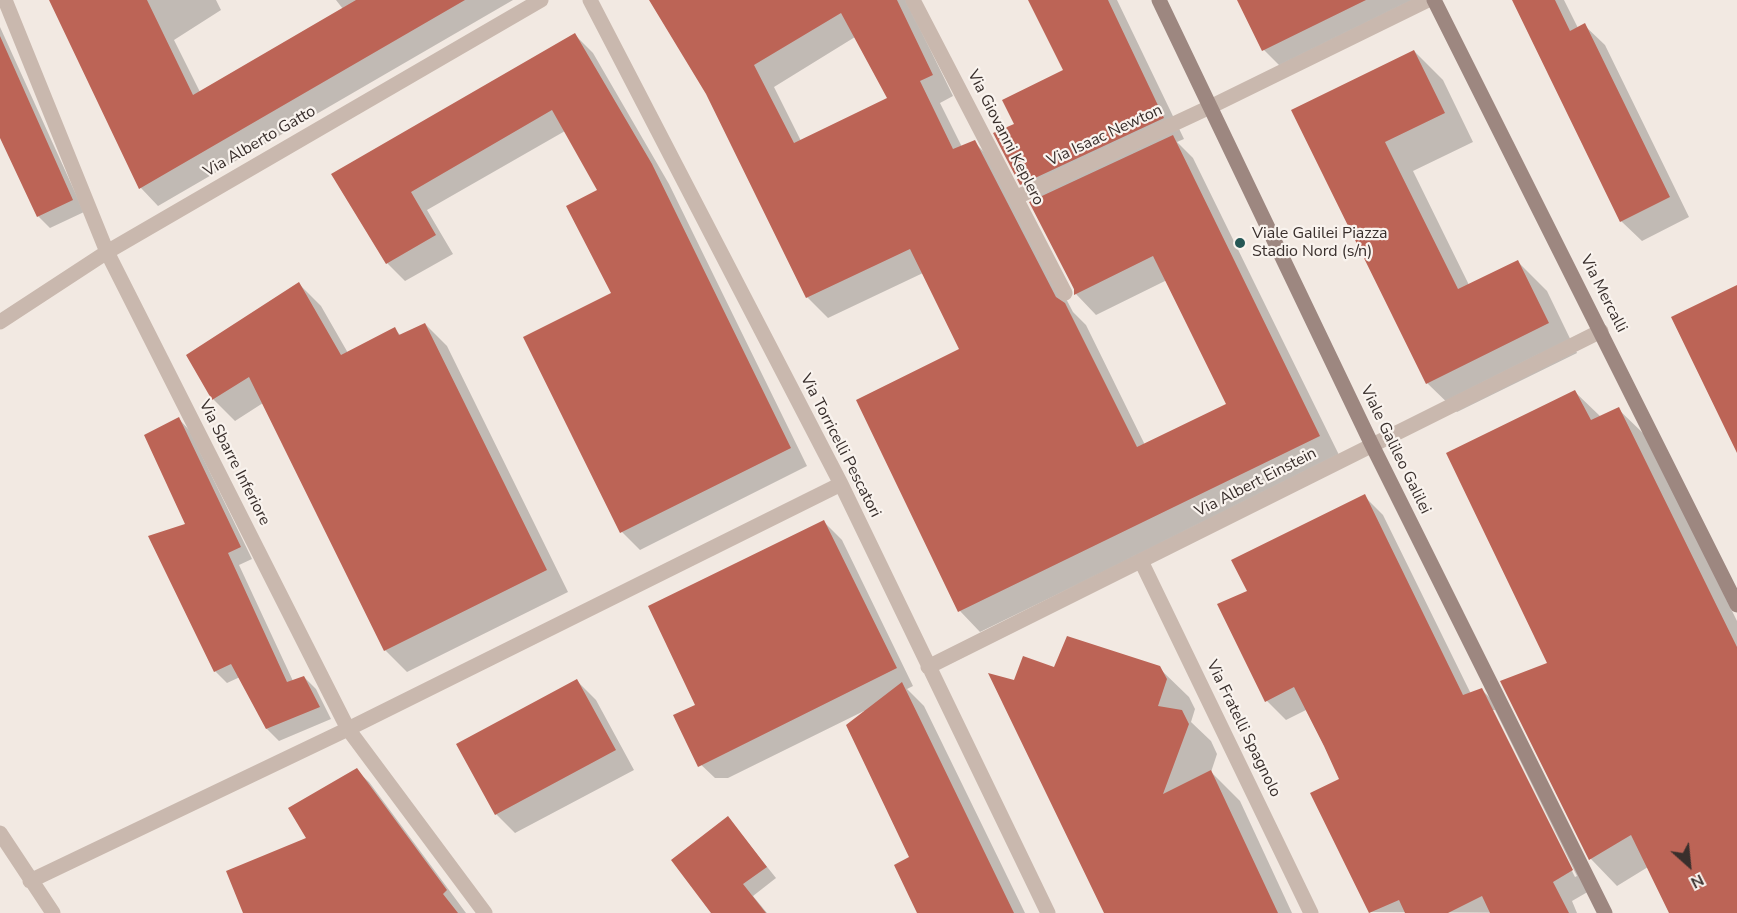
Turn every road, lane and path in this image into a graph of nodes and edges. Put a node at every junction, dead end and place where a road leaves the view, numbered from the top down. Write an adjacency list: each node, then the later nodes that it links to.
1 (4, 0): 10 (street, Via Sbarre Inferiore)
2 (541, 0): 10 (street, Via Alberto Gatto)
3 (590, 0): 15 (street, Via Torricelli Pescatori)
4 (913, 0): 9 (street, Via Giovanni Keplero)
5 (1159, 0): 8 (street, Viale Galileo Galilei)
6 (1428, 0): 8 (street, Via Isaac Newton)
7 (1434, 0): 13 (street, Via Mercalli)
8 (1210, 107): 9 (street, Via Isaac Newton); 14 (street, Viale Galileo Galilei)
9 (1015, 198): 11 (street, Via Giovanni Keplero)
10 (107, 252): 12 (street, Via Alberto Gatto); 19 (street, Via Sbarre Inferiore)
11 (1065, 293)
12 (0, 322)
13 (1601, 331): 14 (street, Via Albert Einstein); 17 (street, Via Mercalli)
14 (1372, 445): 16 (street, Via Albert Einstein); 26 (street, Viale Galileo Galilei)
15 (841, 484): 18 (street, Via Torricelli Pescatori); 19 (street)
16 (1142, 561): 18 (street, Via Albert Einstein); 25 (street, Via Fratelli Spagnolo)
17 (1737, 605)
18 (928, 667): 24 (street, Via Torricelli Pescatori)
19 (348, 729): 21 (street); 23 (street, Via Sbarre Inferiore)
20 (0, 833): 21 (street)
21 (30, 881): 22 (street)
22 (53, 913)
23 (485, 913)
24 (1048, 913)
25 (1311, 913)
26 (1605, 913)

